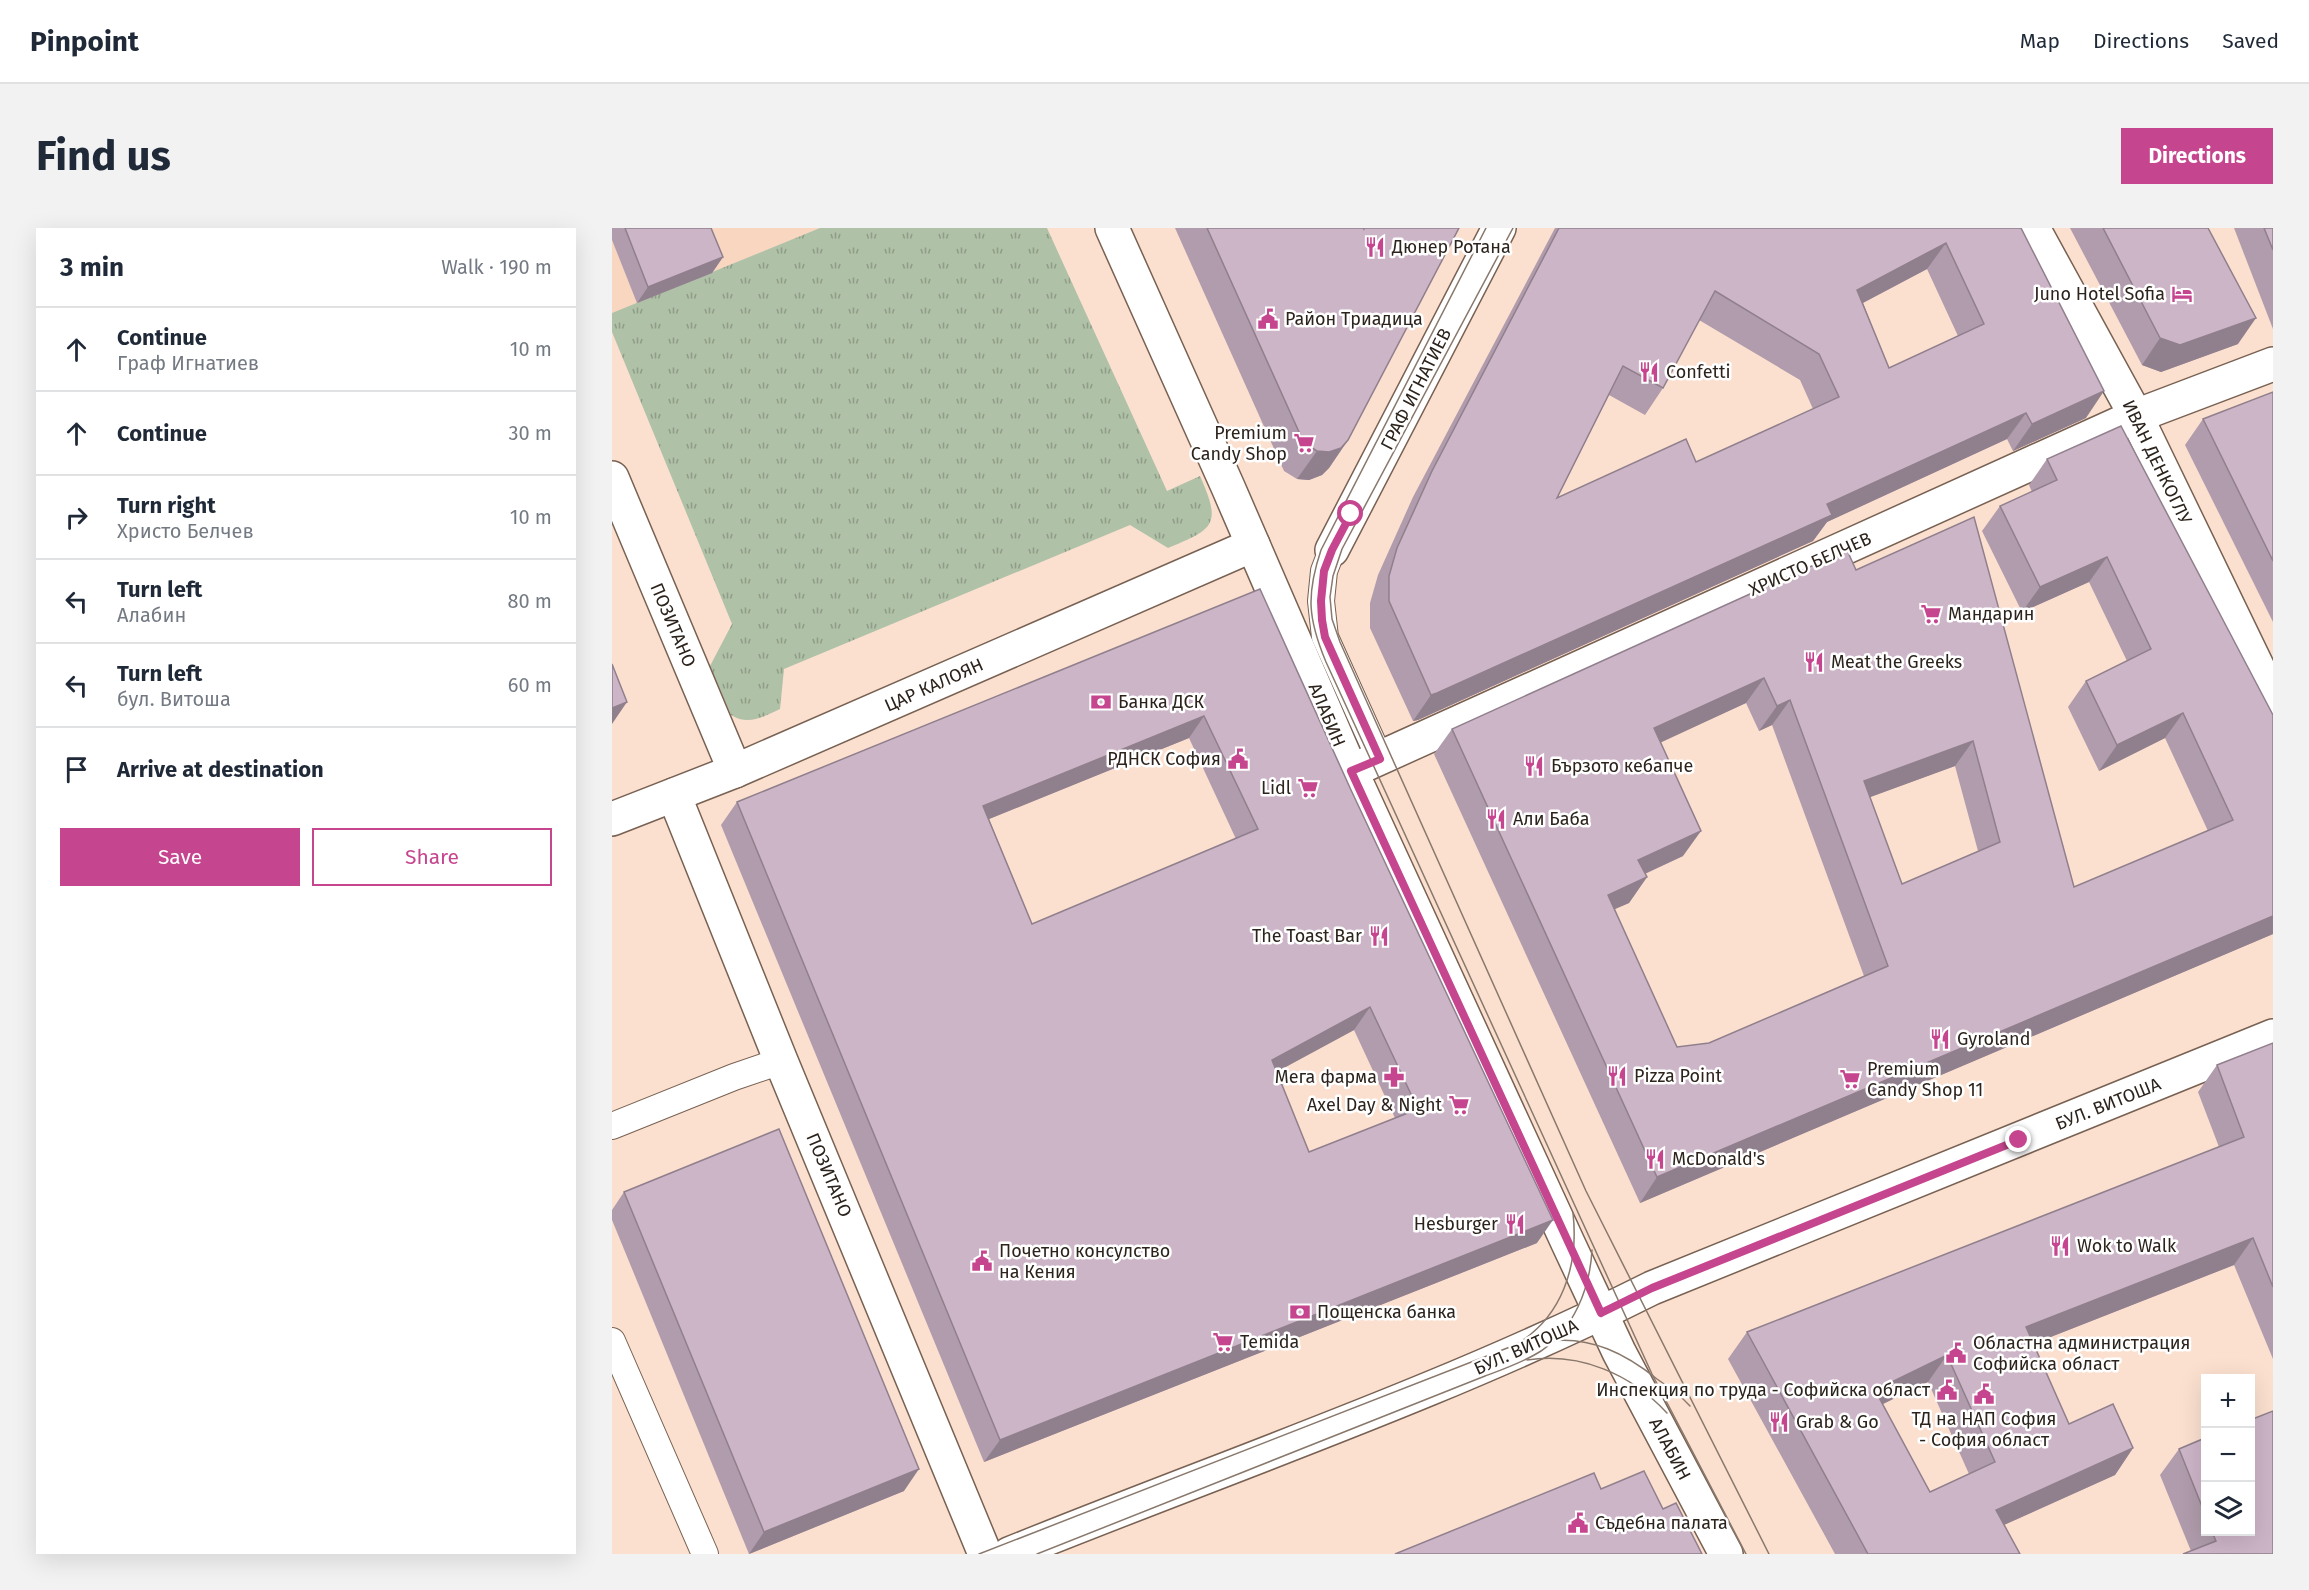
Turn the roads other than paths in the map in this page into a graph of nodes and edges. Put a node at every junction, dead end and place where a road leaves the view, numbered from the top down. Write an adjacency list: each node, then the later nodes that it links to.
1 (1112, 228): 7 (street, АЛАБИН)
2 (1499, 228): 8 (street, ГРАФ ИГНАТИЕВ)
3 (2033, 228): 5 (street, ИВАН ДЕНКОГЛУ)
4 (2273, 364): 5 (street, ХРИСТО БЕЛЧЕВ)
5 (2136, 417): 9 (street, ИВАН ДЕНКОГЛУ); 10 (street, ХРИСТО БЕЛЧЕВ)
6 (612, 478): 11 (street, ПОЗИТАНО)
7 (1253, 545): 10 (street, АЛАБИН); 11 (street, ЦАР КАЛОЯН)
8 (1332, 550): 10 (lane)
9 (2273, 699)
10 (1366, 765): 17 (street, АЛАБИН)
11 (735, 771): 12 (street, ЦАР КАЛОЯН)
12 (674, 795): 13 (street, ЦАР КАЛОЯН); 15 (street, ПОЗИТАНО)
13 (612, 819)
14 (2273, 1036): 17 (street, БУЛ. ВИТОША)
15 (781, 1061): 16 (lane); 20 (street, ПОЗИТАНО)
16 (612, 1126)
17 (1601, 1313): 21 (street, БУЛ. ВИТОША); 22 (street, АЛАБИН)
18 (612, 1341): 19 (lane)
19 (705, 1554)
20 (985, 1554)
21 (1009, 1554)
22 (1726, 1554)

